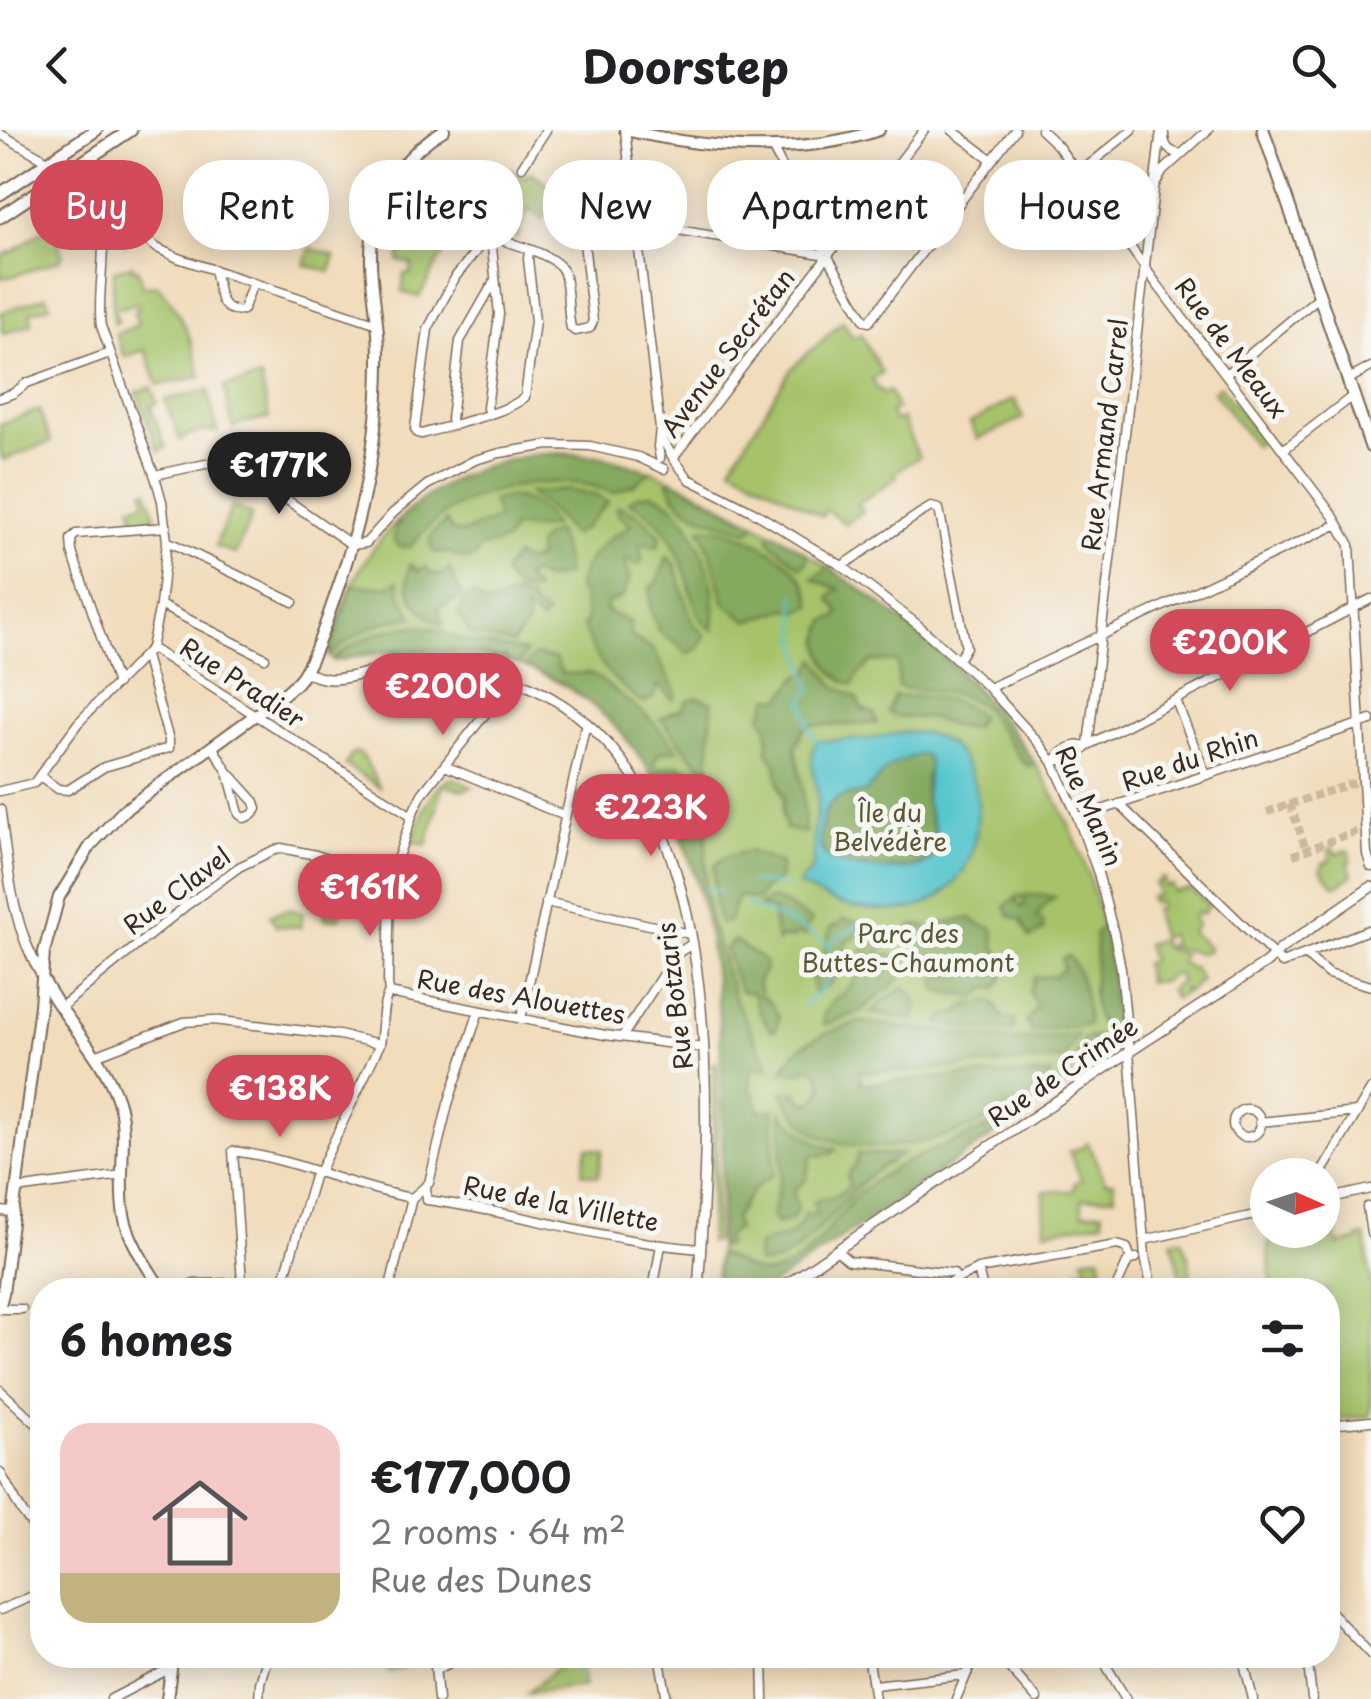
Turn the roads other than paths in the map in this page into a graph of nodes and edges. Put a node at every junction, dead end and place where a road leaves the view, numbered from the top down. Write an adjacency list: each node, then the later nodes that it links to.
1 (96, 130): 18 (main road)
2 (131, 130): 19 (main road)
3 (546, 130): 25 (street)
4 (625, 130): 16 (main road); 20 (street)
5 (879, 130): 16 (main road)
6 (924, 130): 43 (street, Avenue Secrétan)
7 (952, 130): 21 (street)
8 (1016, 130): 21 (street)
9 (1041, 130): 22 (street, Rue de Meaux)
10 (1132, 130): 23 (street)
11 (1162, 130): 17 (street); 24 (street, Rue Armand Carrel)
12 (1208, 130): 17 (street)
13 (1263, 130): 48 (main road)
14 (439, 131): 49 (main road)
15 (1, 136): 18 (street)
16 (772, 147): 43 (street)
17 (1181, 154): 28 (street)
18 (51, 160)
19 (87, 160)
20 (629, 160)
21 (992, 160)
22 (1068, 160)
23 (1095, 160)
24 (1156, 163)
25 (523, 165)
26 (984, 171): 43 (street)
27 (30, 174): 29 (main road)
28 (1156, 182)
29 (0, 194)
30 (30, 197): 31 (main road)
31 (0, 217)
32 (687, 232): 43 (street)
33 (523, 248): 38 (street)
34 (101, 250): 50 (street)
35 (162, 250): 45 (street)
36 (476, 250): 57 (street)
37 (491, 250): 46 (street)
38 (529, 250): 39 (street); 56 (street)
39 (585, 250)
40 (639, 250): 58 (street)
41 (1132, 250): 44 (street, Rue de Meaux)
42 (1147, 250): 44 (street, Rue Armand Carrel)
43 (828, 255): 63 (street, Avenue Secrétan)
44 (1145, 268): 52 (street, Rue de Meaux); 78 (street, Rue Armand Carrel)
45 (214, 270): 47 (street); 47 (street)
46 (495, 280): 56 (street); 57 (street)
47 (253, 283): 49 (street)
48 (1320, 296): 52 (street); 53 (main road)
49 (378, 324): 70 (main road)
50 (110, 353): 55 (street); 66 (street)
51 (1371, 367): 53 (street)
52 (1226, 374): 61 (street, Rue de Meaux)
53 (1349, 380): 54 (main road)
54 (1354, 395): 60 (main road); 61 (street)
55 (0, 398)
56 (489, 413): 57 (street)
57 (452, 424)
58 (660, 434): 62 (street); 63 (street)
59 (302, 443): 64 (street)
60 (1371, 447)
61 (1283, 450): 67 (street, Rue de Meaux)
62 (660, 458): 63 (street); 65 (street)
63 (673, 458): 65 (street); 71 (street, Rue Manin)
64 (228, 459): 66 (street); 70 (street)
65 (664, 468): 70 (street)
66 (154, 475): 68 (street)
67 (1338, 524): 77 (street, Rue de Meaux); 78 (street)
68 (166, 528): 69 (street); 84 (street)
69 (167, 541): 72 (street); 76 (street)
70 (352, 545): 82 (main road)
71 (842, 566): 81 (street, Rue Manin); 81 (street)
72 (266, 589): 74 (street); 75 (street)
73 (1371, 599): 77 (street)
74 (259, 602)
75 (293, 602)
76 (160, 605): 79 (street); 80 (street)
77 (1353, 608): 86 (street); 90 (street)
78 (1100, 635): 85 (street); 91 (street, Rue Armand Carrel)
79 (148, 652): 84 (street); 87 (street, Rue Pradier); 97 (street)
80 (265, 658)
81 (958, 660): 85 (street, Rue Manin)
82 (304, 673): 83 (street, Rue Botzaris); 87 (main road)
83 (512, 680): 89 (street, Rue Botzaris); 94 (street)
84 (117, 684): 97 (street)
85 (989, 688): 93 (street, Rue Manin)
86 (1176, 701): 91 (street); 96 (street)
87 (254, 715): 92 (main road); 101 (street, Rue Pradier)
88 (1371, 720): 90 (street, Rue du Rhin)
89 (588, 724): 102 (street); 109 (street, Rue Botzaris)
90 (1360, 724): 96 (street, Rue du Rhin); 104 (street)
91 (1088, 745): 93 (street)
92 (211, 746): 95 (street); 112 (main road)
93 (1055, 761): 103 (street, Rue Manin)
94 (445, 766): 101 (street); 102 (street)
95 (228, 772): 95 (street)
96 (1206, 775): 99 (street, Rue du Rhin)
97 (40, 776): 98 (street)
98 (0, 790)
99 (1119, 804): 103 (street, Rue du Rhin); 111 (street)
100 (0, 810): 112 (street)
101 (412, 816): 105 (street)
102 (566, 816): 107 (street)
103 (1078, 818): 121 (street, Rue Manin)
104 (1371, 867)
105 (390, 880): 114 (street); 115 (street, Rue Clavel)
106 (1371, 888): 111 (street, Rue de Crimée)
107 (546, 902): 109 (street); 117 (street)
108 (1371, 930): 110 (street)
109 (691, 939): 118 (street); 120 (street, Rue Botzaris)
110 (1306, 956): 111 (street); 113 (street)
111 (1275, 957): 121 (street, Rue de Crimée)
112 (42, 976): 115 (main road); 130 (main road)
113 (1371, 986)
114 (390, 993): 116 (street, Rue des Alouettes); 119 (street)
115 (61, 1007): 122 (main road)
116 (479, 1011): 117 (street, Rue des Alouettes); 129 (street)
117 (520, 1019): 118 (street, Rue des Alouettes)
118 (622, 1037): 120 (street, Rue des Alouettes)
119 (380, 1044): 122 (street); 127 (street)
120 (704, 1048): 140 (street, Rue Botzaris)
121 (1129, 1052): 138 (street, Rue Manin); 141 (street, Rue de Crimée)
122 (95, 1056): 128 (main road)
123 (1371, 1089): 124 (street)
124 (1357, 1112): 125 (street); 126 (street)
125 (1260, 1122)
126 (1330, 1158)
127 (318, 1172): 132 (street); 146 (street); 147 (street)
128 (123, 1175): 130 (street); 145 (main road)
129 (426, 1187): 132 (street); 139 (street, Rue de la Villette)
130 (16, 1189): 135 (main road)
131 (1367, 1196): 133 (street); 137 (street)
132 (412, 1198): 148 (street)
133 (1340, 1198)
134 (0, 1211): 135 (street)
135 (13, 1212): 156 (main road)
136 (1250, 1216): 138 (street)
137 (1371, 1234)
138 (1144, 1240): 142 (street, Rue Manin)
139 (661, 1244): 140 (street, Rue de la Villette); 149 (street)
140 (701, 1250): 150 (street, Rue Botzaris)
141 (836, 1250): 151 (street, Rue de Crimée); 152 (street)
142 (1145, 1256): 143 (street); 155 (street, Rue Manin)
143 (1131, 1259): 144 (street); 154 (street)
144 (978, 1268): 152 (street); 153 (street)
145 (155, 1278)
146 (242, 1278)
147 (284, 1278)
148 (392, 1278)
149 (655, 1278)
150 (699, 1278)
151 (795, 1278)
152 (956, 1278)
153 (980, 1278)
154 (1120, 1278)
155 (1150, 1278)
156 (0, 1307): 157 (street)
157 (22, 1308)
158 (0, 1390): 159 (street)
159 (30, 1418)
160 (1371, 1422): 161 (street)
161 (1340, 1424)
162 (0, 1472): 163 (street)
163 (30, 1522)
164 (30, 1597): 165 (street)
165 (0, 1610)
166 (1340, 1623): 167 (street)
167 (1371, 1655)
168 (171, 1668): 182 (street); 183 (main road)
169 (264, 1668): 184 (street)
170 (440, 1668): 179 (street)
171 (661, 1668): 186 (street)
172 (763, 1668): 187 (street)
173 (871, 1668): 181 (street)
174 (968, 1668): 180 (street)
175 (1009, 1668): 190 (street)
176 (1108, 1668): 191 (street)
177 (1245, 1668): 192 (street)
178 (1308, 1668): 193 (street)
179 (436, 1670): 185 (street)
180 (965, 1674): 181 (street); 189 (street)
181 (874, 1685): 188 (street)
182 (111, 1699)
183 (166, 1699)
184 (259, 1699)
185 (438, 1699)
186 (667, 1699)
187 (764, 1699)
188 (875, 1699)
189 (956, 1699)
190 (1038, 1699)
191 (1126, 1699)
192 (1253, 1699)
193 (1312, 1699)

